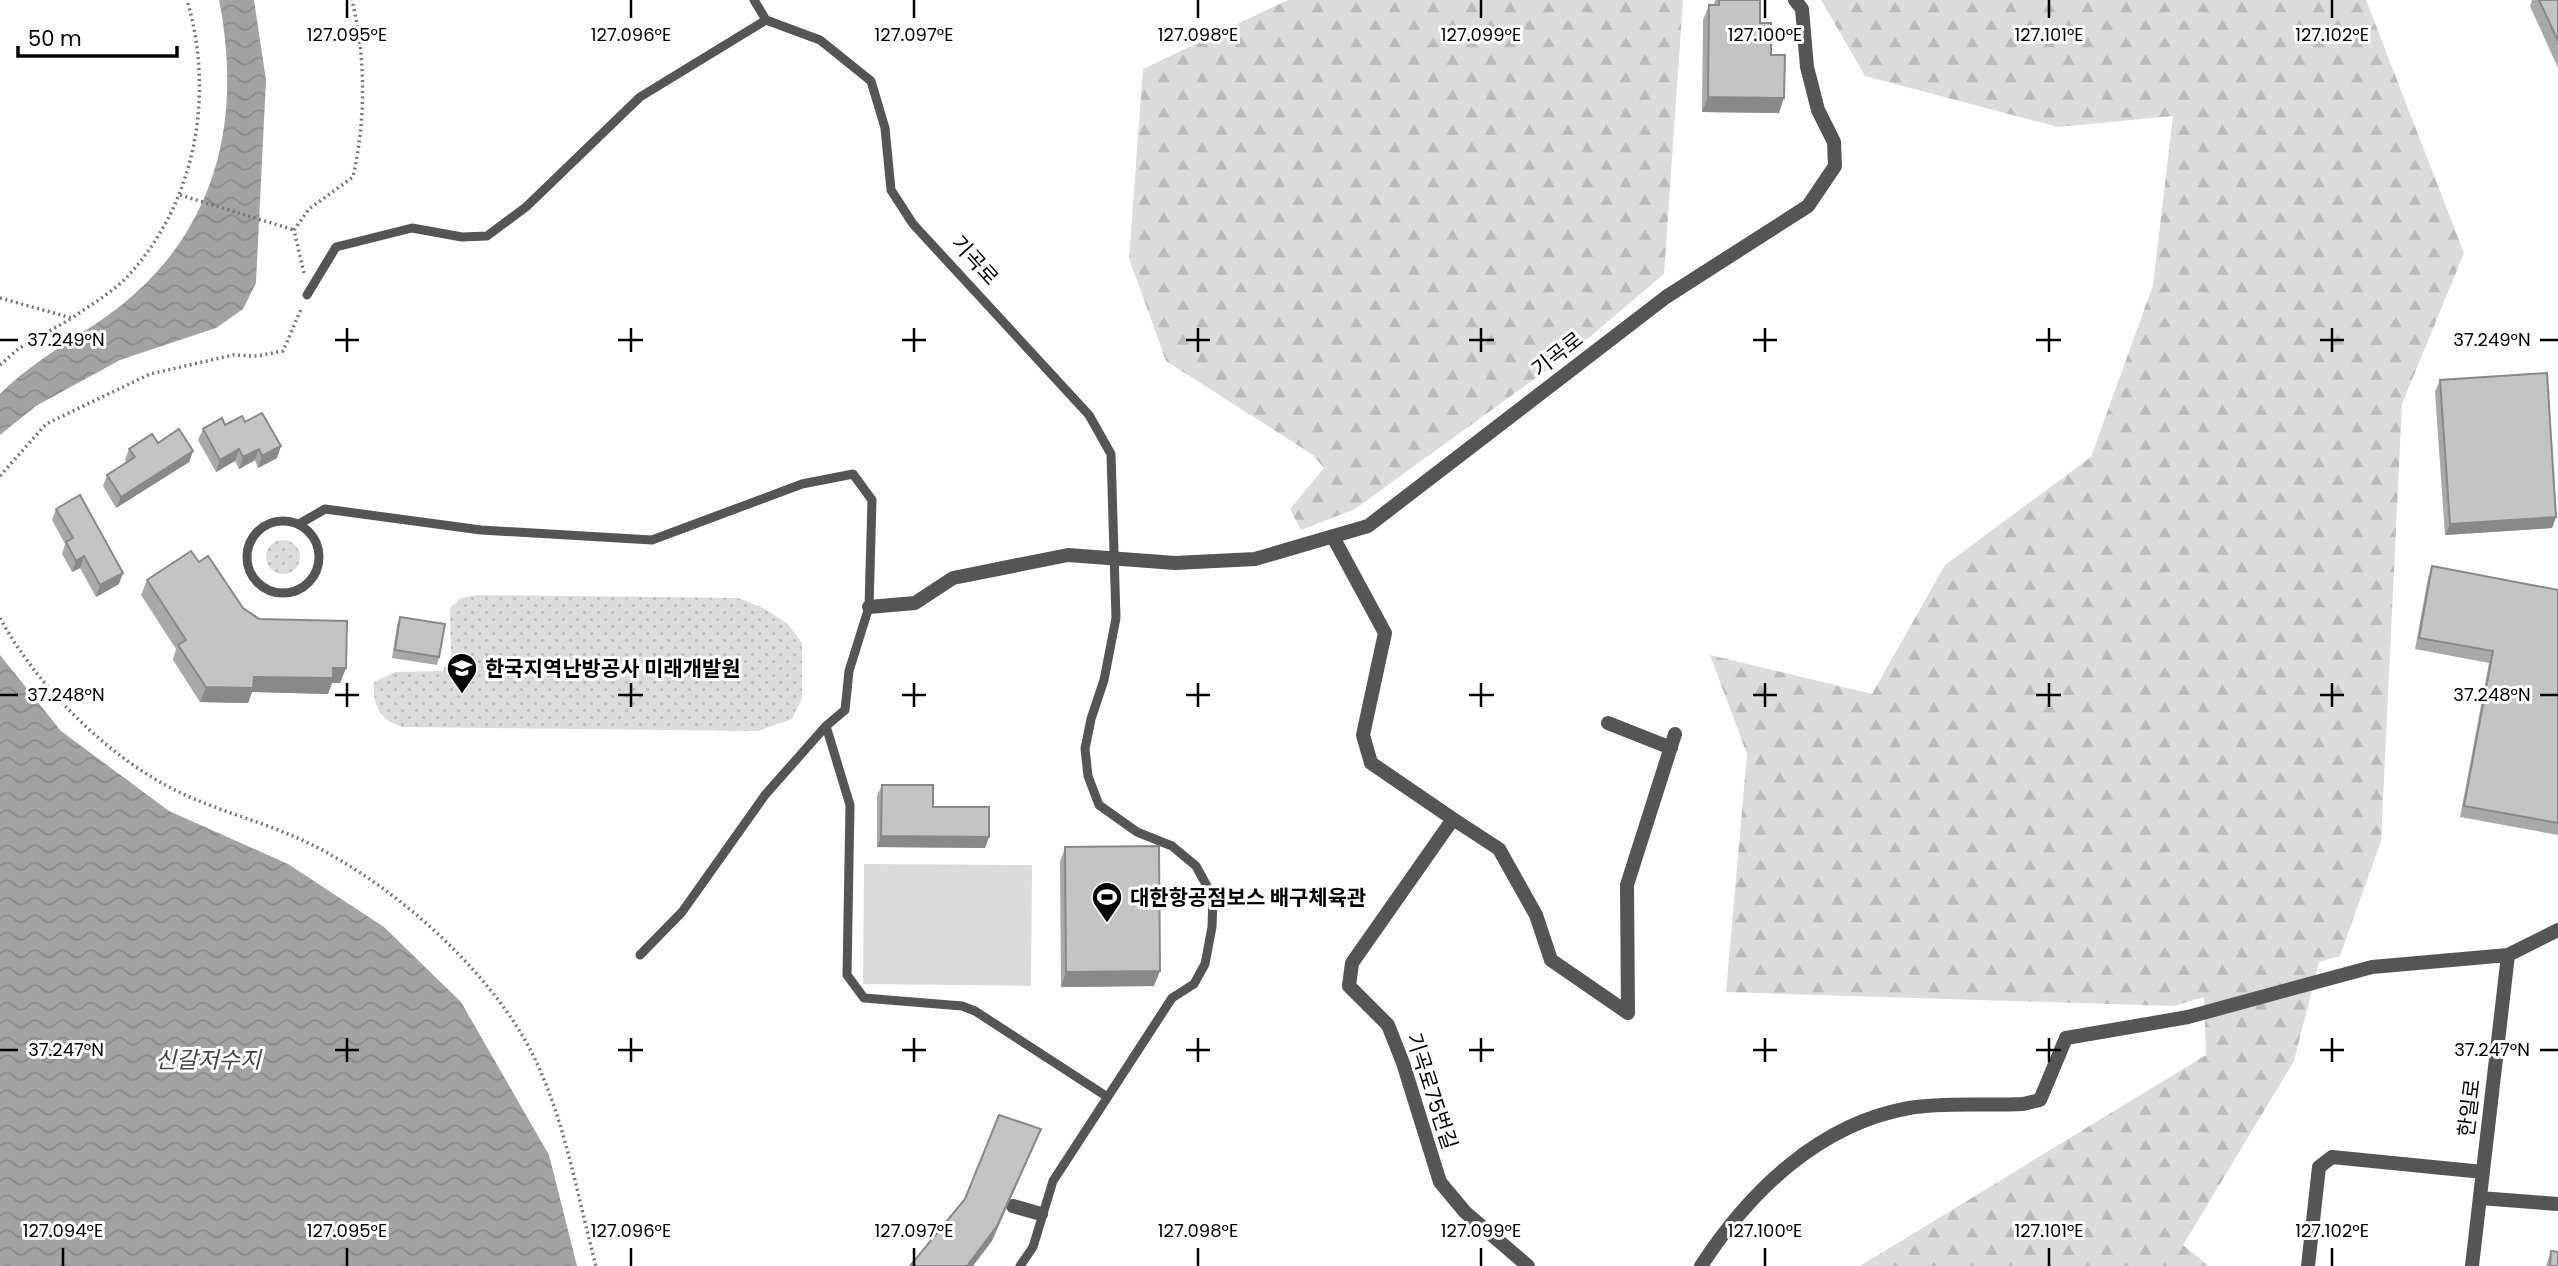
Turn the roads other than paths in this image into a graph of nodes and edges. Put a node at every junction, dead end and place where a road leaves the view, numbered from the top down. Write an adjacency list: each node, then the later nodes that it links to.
1 (754, 0): 3 (lane)
2 (1795, 0): 6 (street, 기곡로)
3 (766, 20): 4 (lane); 7 (lane, 기곡로)
4 (307, 295)
5 (299, 524): 5 (lane); 8 (lane)
6 (1333, 537): 7 (street, 기곡로); 11 (street)
7 (1116, 561): 8 (street, 기곡로); 15 (lane)
8 (869, 607): 10 (lane)
9 (1608, 723): 11 (street)
10 (826, 726): 13 (lane); 15 (lane)
11 (1453, 819): 22 (street, 기곡로75번길)
12 (2558, 930): 14 (street)
13 (640, 955)
14 (2508, 955): 16 (street, 한일로); 23 (street)
15 (1106, 1096): 20 (lane)
16 (2483, 1172): 17 (street, 한일로); 24 (street)
17 (2480, 1198): 18 (street); 25 (street, 한일로)
18 (2558, 1205)
19 (1013, 1206): 20 (street)
20 (1041, 1214): 21 (lane)
21 (1020, 1266)
22 (1528, 1266)
23 (1701, 1266)
24 (2308, 1266)
25 (2472, 1266)

